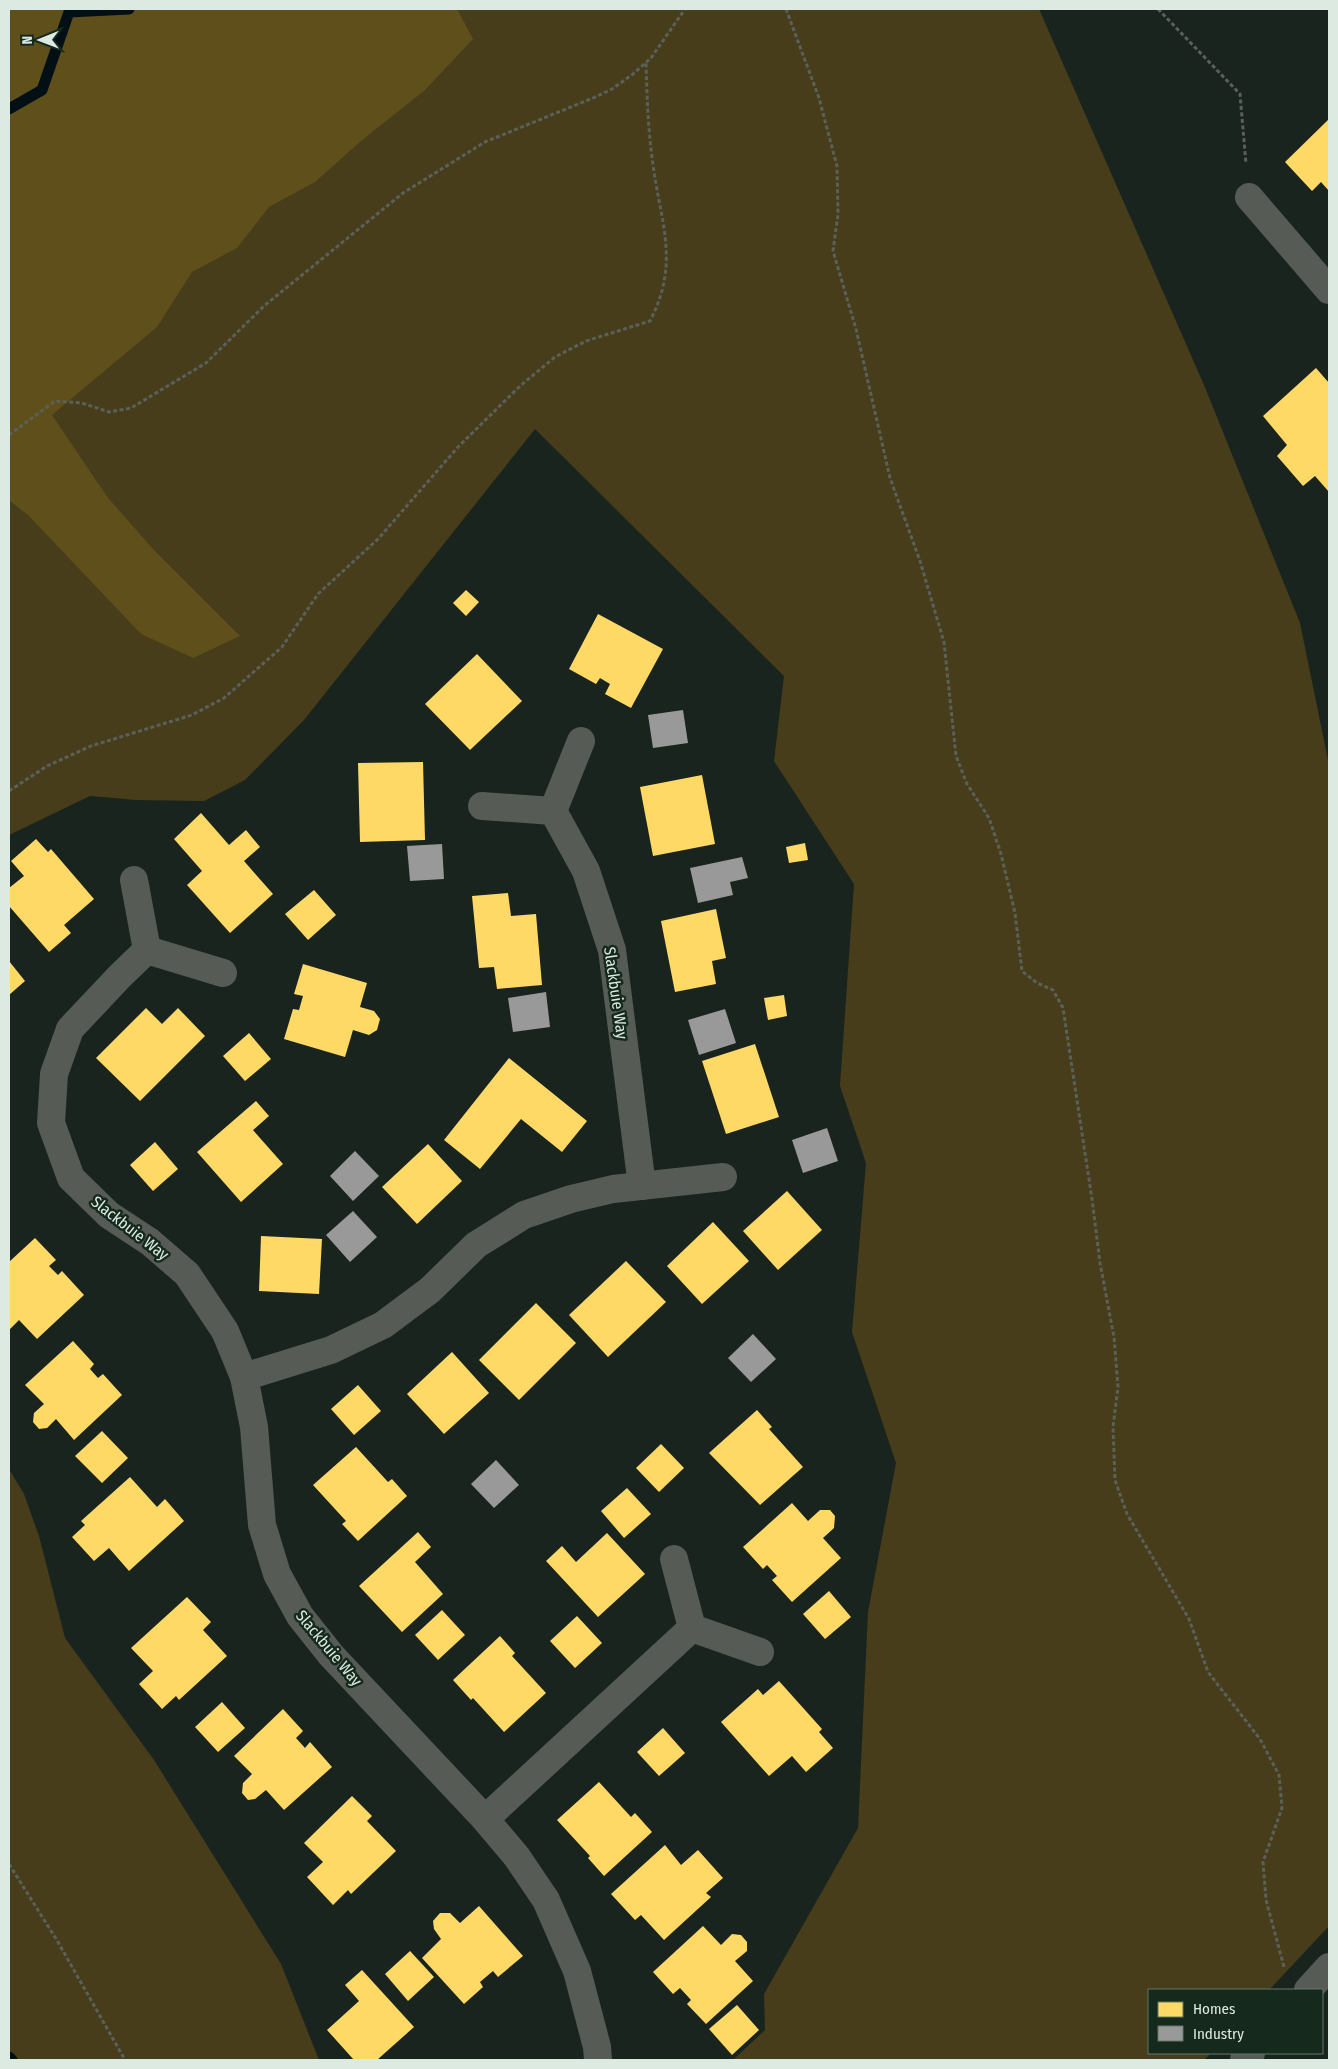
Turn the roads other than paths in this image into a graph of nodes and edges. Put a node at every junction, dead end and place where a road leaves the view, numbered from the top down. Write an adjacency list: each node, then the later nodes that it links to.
1 (1249, 197): 2 (street)
2 (1329, 290)
3 (581, 741): 5 (street)
4 (482, 806): 5 (street)
5 (553, 811): 10 (street, Slackbuie Way)
6 (134, 880): 7 (street)
7 (147, 950): 8 (street); 11 (street, Slackbuie Way)
8 (223, 973)
9 (723, 1177): 10 (street)
10 (642, 1186): 11 (street)
11 (244, 1377): 15 (street, Slackbuie Way)
12 (674, 1559): 13 (street)
13 (692, 1628): 14 (street); 15 (street)
14 (760, 1652)
15 (485, 1819): 18 (street, Slackbuie Way)
16 (1329, 1967): 17 (street)
17 (1309, 1989)
18 (598, 2060)

